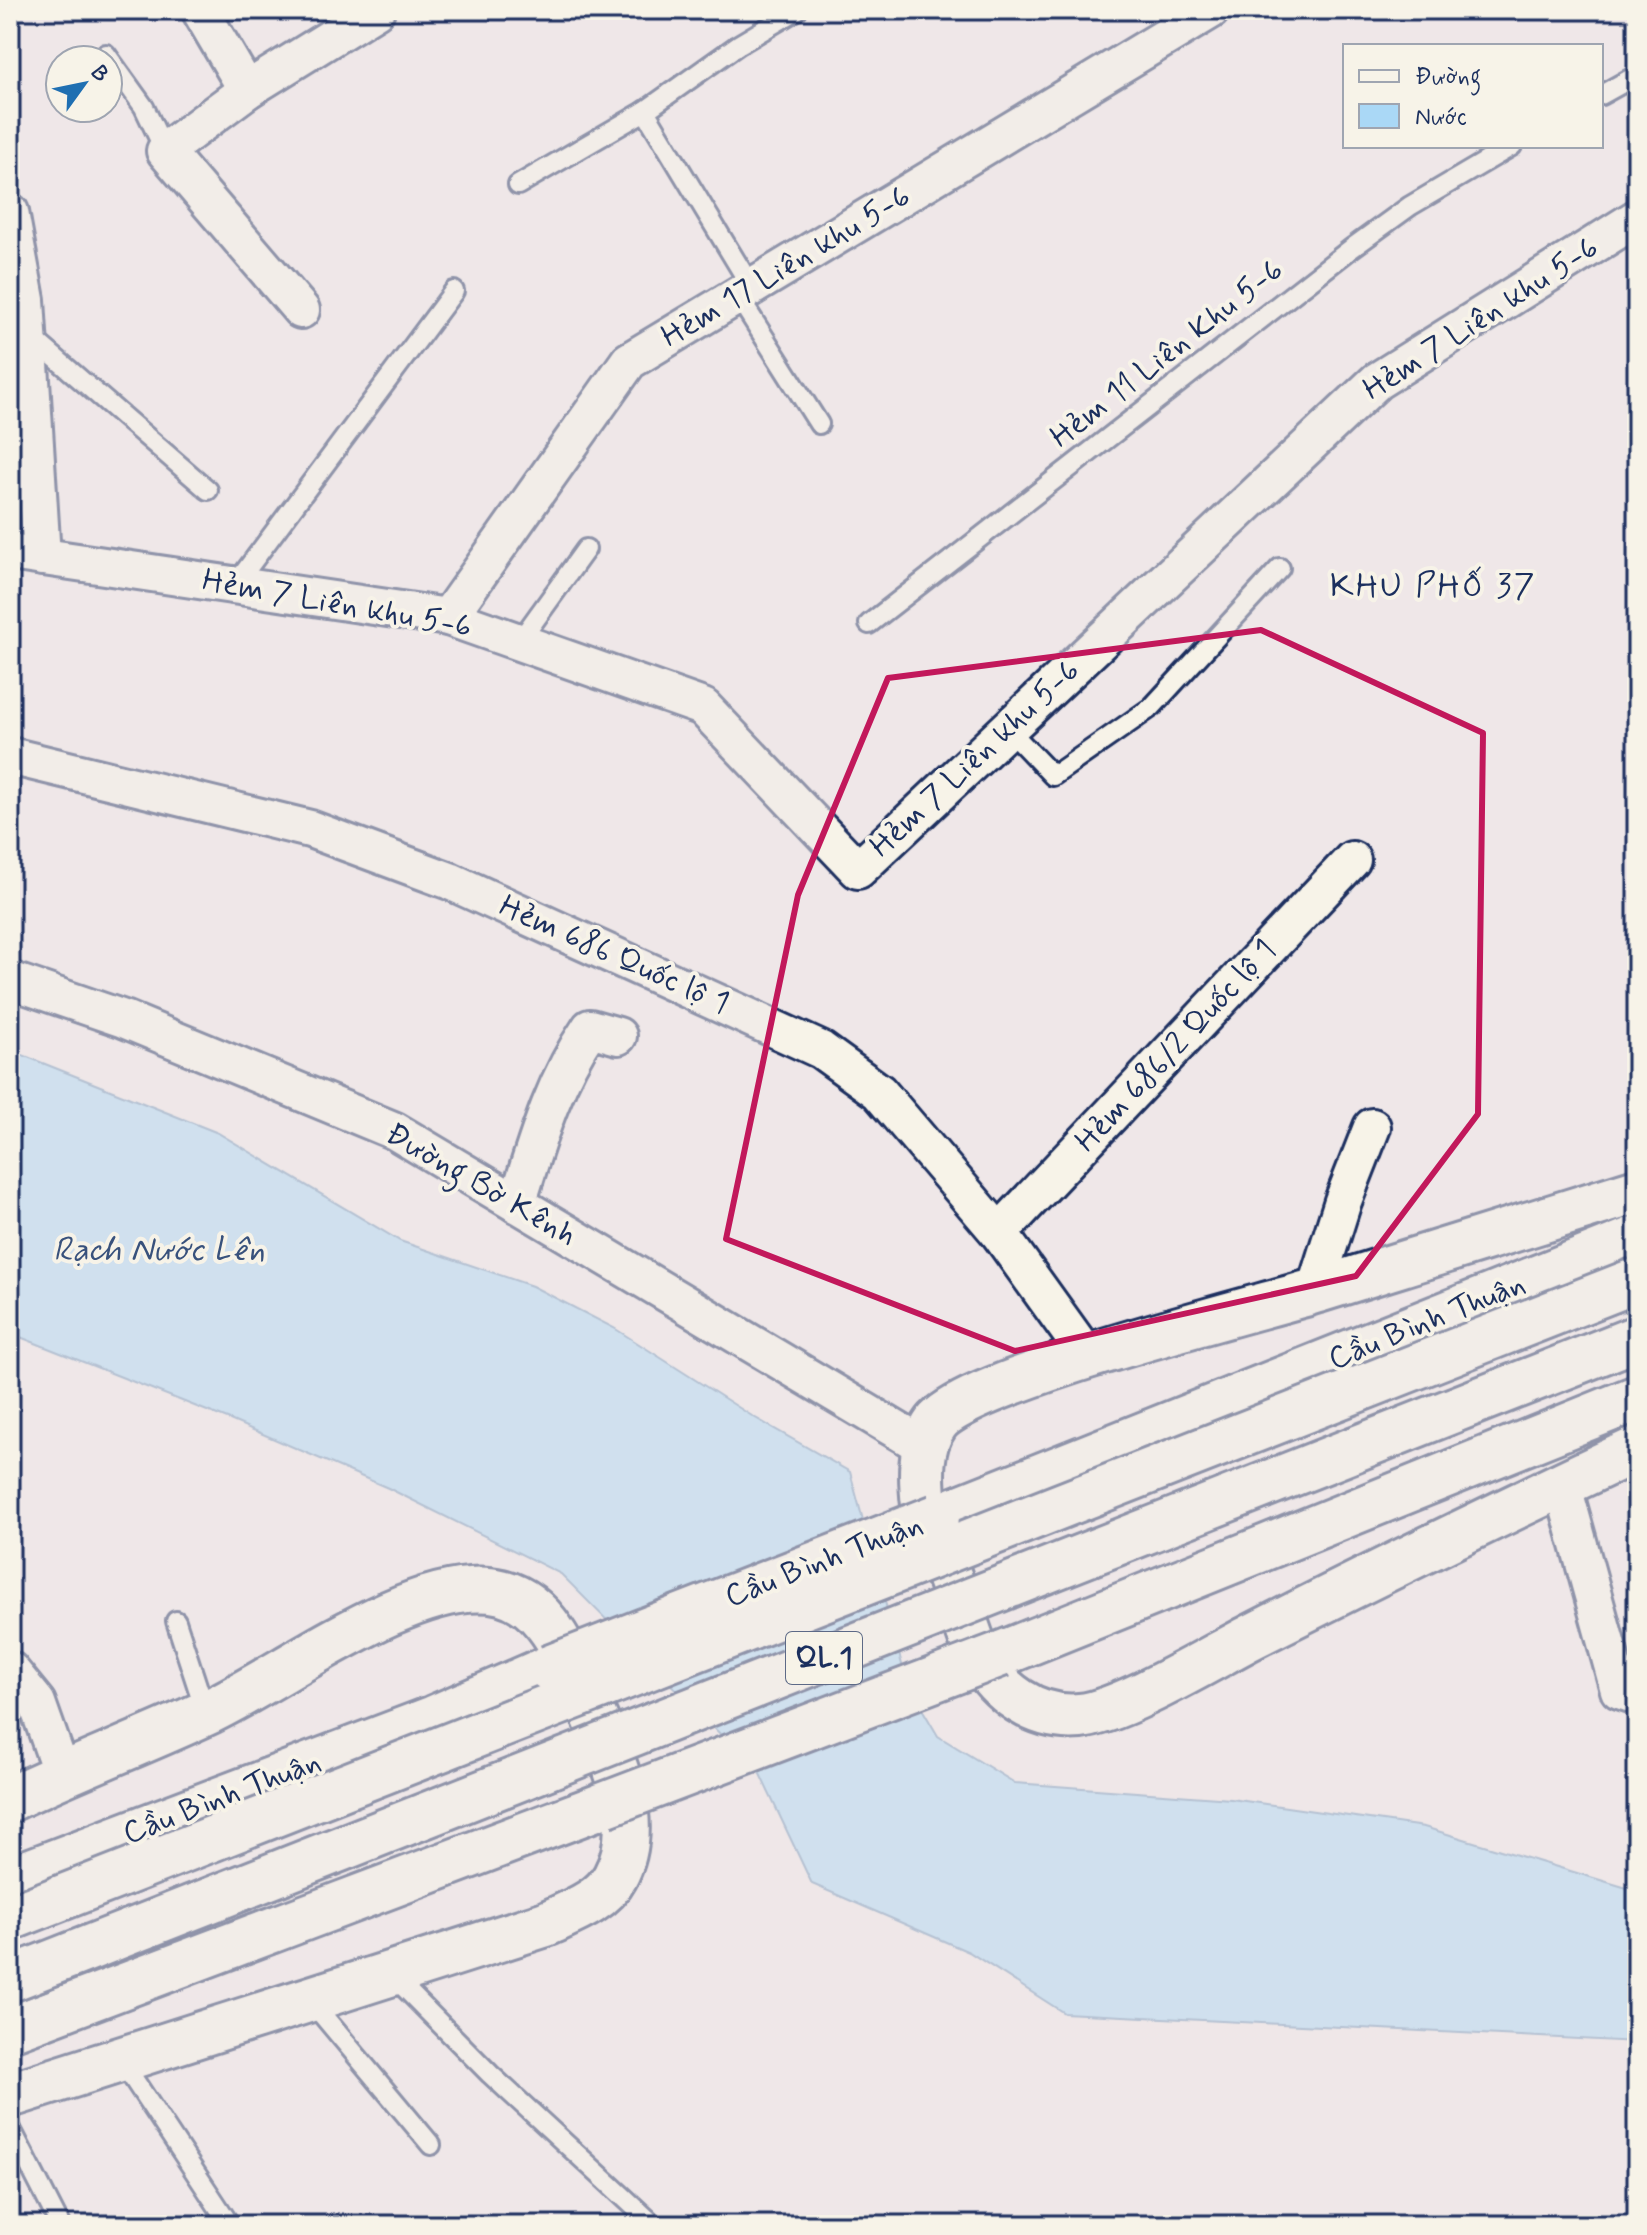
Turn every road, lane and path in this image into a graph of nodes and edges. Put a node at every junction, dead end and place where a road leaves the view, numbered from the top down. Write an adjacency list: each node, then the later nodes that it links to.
1 (200, 10): 7 (street)
2 (376, 10): 7 (street)
3 (797, 10): 9 (lane)
4 (1211, 10): 16 (street, Hẻm 17 Liên khu 5-6)
5 (1637, 75): 8 (lane)
6 (124, 79): 11 (lane)
7 (247, 90): 11 (street)
8 (1603, 94)
9 (645, 111): 12 (lane); 16 (lane)
10 (1509, 148): 26 (lane, Hẻm 11 Liên Khu 5-6)
11 (165, 151): 17 (street)
12 (518, 185)
13 (10, 212): 18 (street)
14 (1637, 218): 28 (street, Hẻm 7 Liên khu 5-6)
15 (454, 291): 24 (lane)
16 (745, 292): 19 (lane); 25 (street, Hẻm 17 Liên khu 5-6)
17 (301, 310)
18 (28, 335): 20 (lane); 22 (street)
19 (819, 424)
20 (208, 490)
21 (586, 549): 27 (lane)
22 (26, 554): 24 (street, Hẻm 7 Liên khu 5-6)
23 (1280, 568): 28 (lane)
24 (235, 585): 25 (street, Hẻm 7 Liên khu 5-6)
25 (448, 617): 27 (street, Hẻm 7 Liên khu 5-6)
26 (869, 624)
27 (519, 642): 28 (street, Hẻm 7 Liên khu 5-6)
28 (1008, 729)
29 (10, 756): 36 (street, Hẻm 686 Quốc lộ 1)
30 (1352, 860): 36 (street, Hẻm 686/2 Quốc lộ 1)
31 (10, 980): 35 (street, Đường Bờ Kênh)
32 (618, 1036): 35 (street)
33 (1372, 1127): 39 (street)
34 (1637, 1191): 39 (highway)
35 (517, 1204): 43 (street, Đường Bờ Kênh)
36 (999, 1233): 41 (street, Hẻm 686 Quốc lộ 1)
37 (1637, 1238): 52 (highway, Cầu Bình Thuận, bridge)
38 (1637, 1280): 53 (highway, Cầu Bình Thuận / QL.1, bridge)
39 (1315, 1290): 41 (highway)
40 (1637, 1338): 55 (highway, QL.1, bridge)
41 (1088, 1357): 43 (highway)
42 (1637, 1398): 57 (highway, QL.1, bridge)
43 (925, 1447): 45 (highway)
44 (1637, 1449): 45 (highway)
45 (1562, 1483): 48 (street)
46 (176, 1621): 49 (lane)
47 (10, 1670): 50 (street)
48 (1637, 1696)
49 (206, 1713): 50 (highway); 54 (highway)
50 (62, 1774): 51 (highway)
51 (10, 1799)
52 (10, 1879)
53 (10, 1918)
54 (390, 1973): 56 (highway); 64 (lane)
55 (10, 1979)
56 (308, 1997): 58 (highway); 61 (lane)
57 (10, 2029)
58 (121, 2060): 59 (highway); 63 (lane)
59 (10, 2095)
60 (10, 2127): 62 (lane)
61 (431, 2145)
62 (60, 2225)
63 (230, 2225)
64 (654, 2225)

